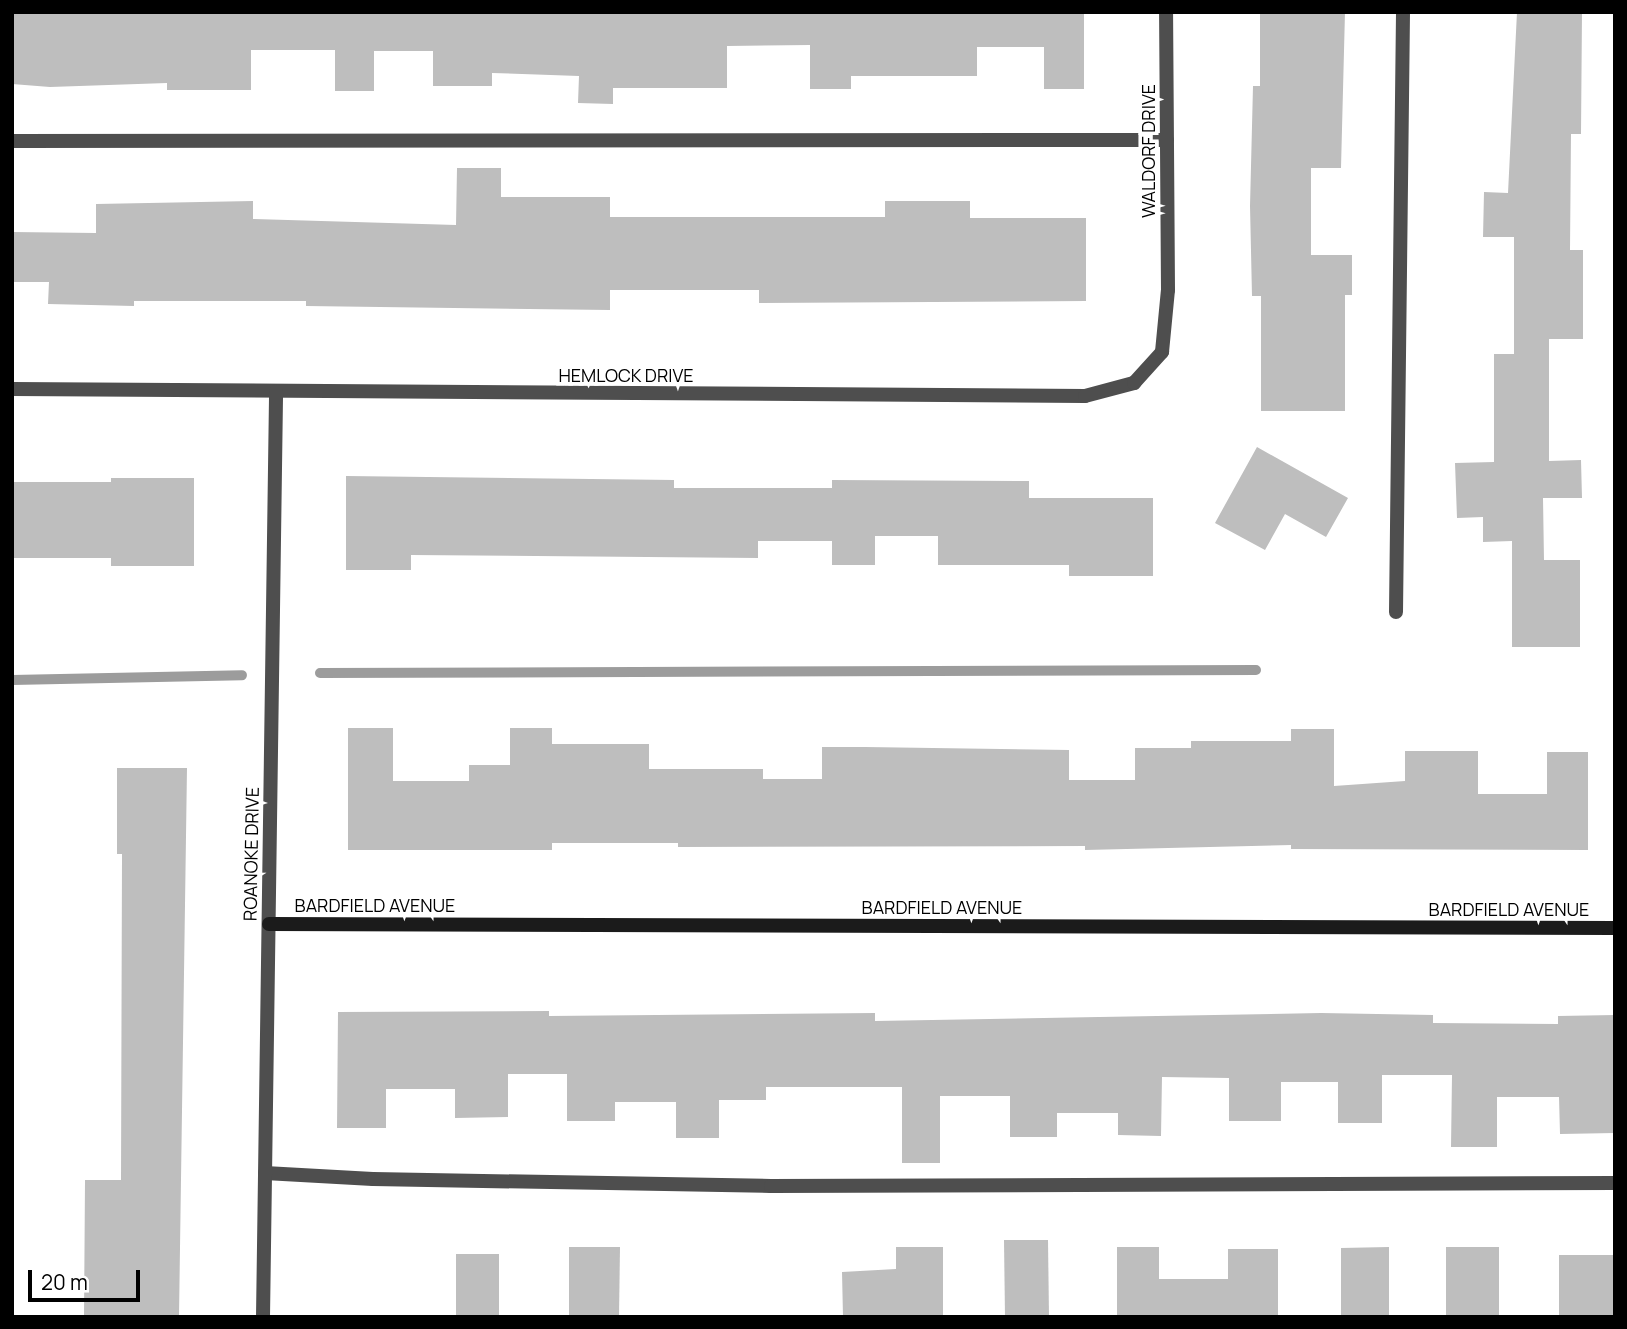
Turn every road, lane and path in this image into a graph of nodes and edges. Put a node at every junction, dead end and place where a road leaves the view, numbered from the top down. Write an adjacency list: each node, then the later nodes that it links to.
1 (1166, 12): 3 (street, WALDORF DRIVE)
2 (1403, 12): 8 (street)
3 (1167, 140): 4 (street); 5 (street, WALDORF DRIVE)
4 (12, 141)
5 (1168, 290): 7 (street, HEMLOCK DRIVE)
6 (12, 389): 7 (street, HEMLOCK DRIVE)
7 (276, 391): 9 (street, ROANOKE DRIVE)
8 (1396, 612)
9 (269, 924): 10 (street, BARDFIELD AVENUE); 11 (street, ROANOKE DRIVE)
10 (1615, 928)
11 (265, 1173): 12 (street); 13 (street, ROANOKE DRIVE)
12 (1615, 1183)
13 (263, 1317)

